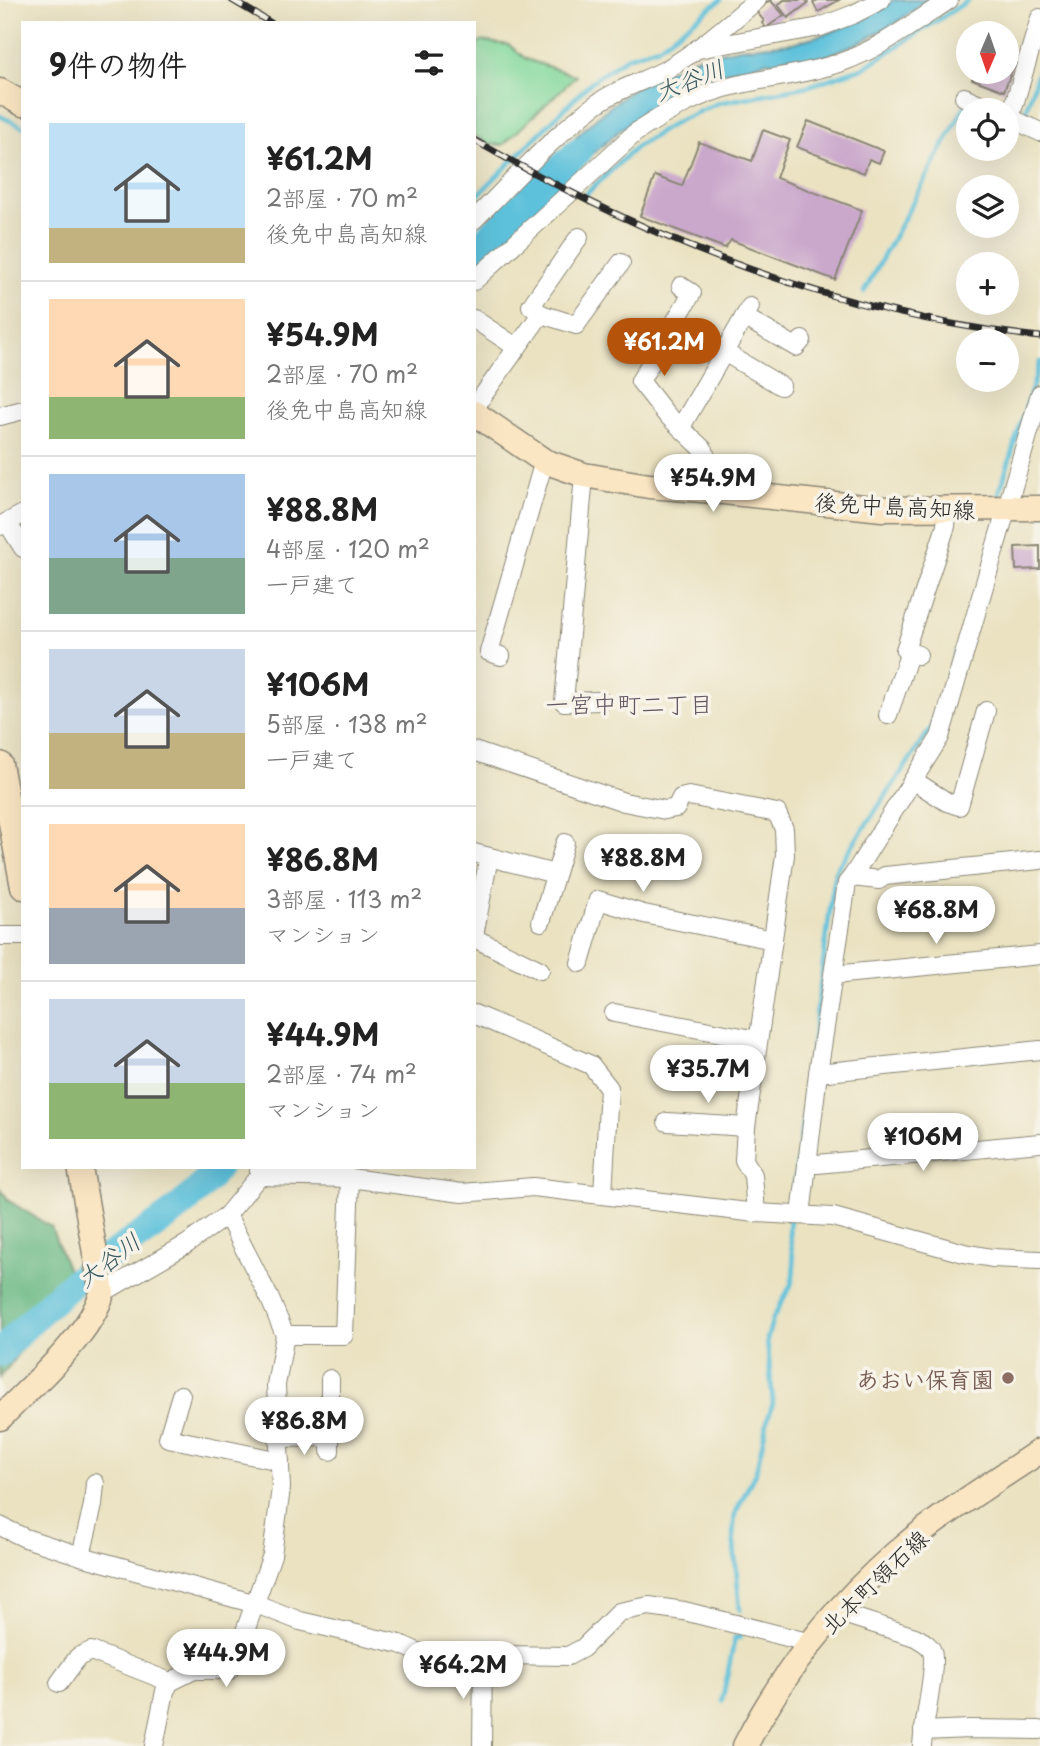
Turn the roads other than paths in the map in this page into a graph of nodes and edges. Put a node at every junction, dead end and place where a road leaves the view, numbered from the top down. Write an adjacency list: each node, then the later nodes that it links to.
1 (757, 0): 5 (street)
2 (881, 0): 6 (street)
3 (949, 0): 16 (street)
4 (1040, 18): 9 (street)
5 (723, 28): 6 (street); 7 (street)
6 (736, 43): 7 (street)
7 (698, 49): 13 (street)
8 (0, 91): 10 (main road)
9 (1009, 98)
10 (21, 103)
11 (1019, 122): 12 (street)
12 (1040, 132)
13 (476, 218)
14 (579, 237): 18 (street)
15 (621, 262): 18 (street)
16 (476, 279)
17 (681, 286): 29 (street)
18 (541, 314): 21 (street)
19 (476, 320): 21 (street)
20 (802, 340): 22 (street)
21 (516, 347): 25 (street)
22 (724, 352): 23 (street); 29 (street)
23 (781, 386)
24 (1040, 394): 35 (street)
25 (476, 407)
26 (21, 411): 28 (street)
27 (476, 411): 30 (main road, 後免中島高知線)
28 (0, 416)
29 (681, 427): 32 (street)
30 (544, 461): 31 (main road, 後免中島高知線); 38 (street)
31 (584, 475): 32 (main road, 後免中島高知線); 39 (street)
32 (714, 491): 34 (main road, 後免中島高知線)
33 (1040, 508): 35 (main road, 後免中島高知線)
34 (947, 510): 35 (main road, 後免中島高知線); 41 (street)
35 (999, 510): 44 (street)
36 (10, 521): 37 (street)
37 (21, 544)
38 (501, 656)
39 (601, 701)
40 (986, 710): 44 (street)
41 (888, 715)
42 (476, 753): 56 (street)
43 (0, 764): 48 (main road)
44 (913, 780): 50 (street)
45 (565, 843): 49 (street)
46 (482, 855): 49 (street); 51 (street)
47 (1040, 860): 50 (street)
48 (21, 872)
49 (555, 874): 52 (street)
50 (852, 877): 60 (street)
51 (476, 916)
52 (541, 922)
53 (0, 936): 54 (street)
54 (21, 936)
55 (476, 938): 59 (street)
56 (773, 940): 58 (street); 63 (street)
57 (1040, 955): 60 (street)
58 (580, 962)
59 (540, 970)
60 (833, 975): 65 (street)
61 (614, 1013): 63 (street)
62 (476, 1015): 73 (street)
63 (758, 1040): 67 (street)
64 (1040, 1049): 65 (street)
65 (818, 1073): 69 (street)
66 (667, 1122): 67 (street)
67 (746, 1127): 74 (street)
68 (1040, 1143): 69 (street)
69 (807, 1163): 76 (street)
70 (80, 1169): 78 (main road)
71 (259, 1171): 72 (street); 75 (street)
72 (350, 1178): 73 (street); 79 (street)
73 (603, 1194): 74 (street)
74 (756, 1213): 76 (street)
75 (227, 1215): 78 (street); 79 (street)
76 (795, 1215): 77 (street)
77 (1040, 1260)
78 (101, 1292): 82 (main road)
79 (285, 1335): 83 (street)
80 (330, 1379): 83 (street)
81 (181, 1395): 85 (street)
82 (0, 1418)
83 (278, 1438): 85 (street)
84 (1040, 1451): 90 (main road, 北本町領石線)
85 (280, 1461): 89 (street)
86 (95, 1483): 88 (street)
87 (0, 1525): 88 (street)
88 (81, 1556): 89 (street)
89 (256, 1604): 92 (street); 93 (street)
90 (838, 1612): 91 (main road, 北本町領石線); 96 (street)
91 (811, 1643): 92 (street); 99 (main road, 北本町領石線)
92 (483, 1656): 98 (street)
93 (170, 1682): 94 (street); 97 (street)
94 (59, 1683)
95 (1034, 1736): 96 (street)
96 (923, 1738)
97 (154, 1746)
98 (482, 1746)
99 (745, 1746)

